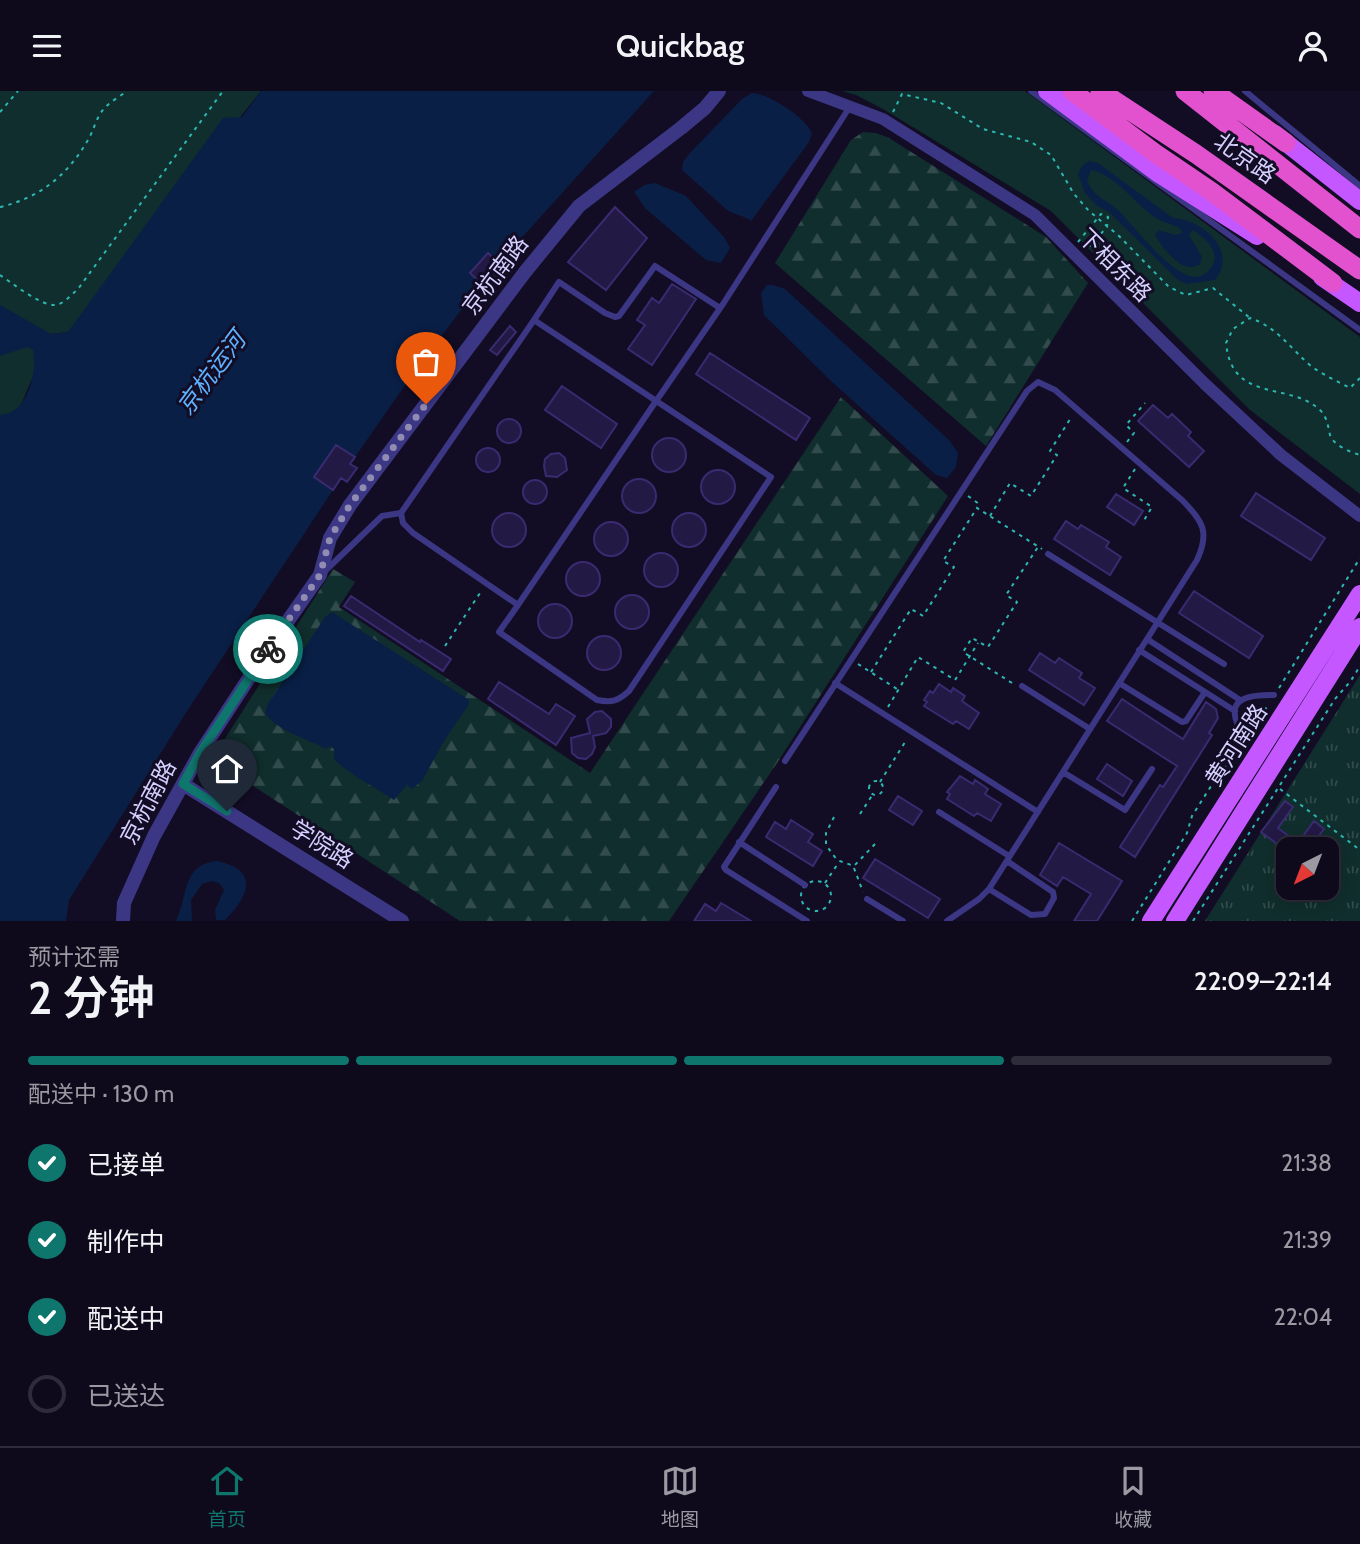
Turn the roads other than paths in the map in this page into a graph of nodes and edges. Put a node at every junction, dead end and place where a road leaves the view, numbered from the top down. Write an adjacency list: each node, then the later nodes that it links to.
1 (719, 91): 27 (street, 京杭南路)
2 (808, 91): 11 (street, 下相东路)
3 (1031, 91): 13 (lane)
4 (1047, 91): 13 (main road)
5 (1072, 91): 18 (highway)
6 (1100, 91): 17 (highway, 北京路)
7 (1185, 91): 16 (highway)
8 (1213, 91): 12 (highway)
9 (1228, 91): 12 (main road, 北京路)
10 (1245, 91): 14 (lane)
11 (849, 107): 20 (lane); 25 (street, 下相东路)
12 (1286, 143): 15 (main road, 北京路)
13 (1158, 179): 18 (main road); 22 (lane)
14 (1360, 186)
15 (1360, 201)
16 (1360, 229)
17 (1360, 270)
18 (1333, 283): 19 (main road)
19 (1360, 303)
20 (720, 307): 21 (lane); 23 (lane)
21 (534, 320): 23 (lane); 24 (lane)
22 (1360, 330)
23 (656, 401): 29 (lane); 29 (lane)
24 (401, 513): 27 (lane); 29 (lane)
25 (1360, 516)
26 (1048, 554): 30 (lane)
27 (320, 575): 47 (street, 京杭南路)
28 (1360, 594): 61 (main road, 黄河南路)
29 (518, 605)
30 (1158, 622): 32 (lane); 34 (lane); 36 (lane)
31 (1360, 627): 62 (main road, 黄河南路)
32 (1147, 639): 33 (lane); 40 (lane)
33 (1139, 650): 35 (lane); 38 (lane)
34 (1224, 664)
35 (1119, 683): 38 (lane); 42 (lane)
36 (835, 684): 44 (lane); 49 (lane)
37 (1022, 687): 42 (lane)
38 (1205, 692): 41 (lane)
39 (1274, 695): 40 (lane)
40 (1240, 700): 41 (lane)
41 (1235, 711): 43 (lane)
42 (1090, 729): 46 (lane)
43 (1246, 740)
44 (785, 761)
45 (1152, 769): 46 (lane)
46 (1063, 772): 49 (lane)
47 (183, 784): 56 (street, 京杭南路); 57 (street, 学院路)
48 (776, 787): 51 (lane)
49 (1038, 811): 52 (lane)
50 (939, 812): 52 (lane)
51 (739, 842): 53 (lane); 58 (lane)
52 (1008, 858): 54 (lane); 54 (lane)
53 (805, 885)
54 (989, 889): 60 (lane)
55 (867, 899): 59 (lane)
56 (123, 921)
57 (402, 921)
58 (807, 921)
59 (903, 921)
60 (947, 921)
61 (1151, 921)
62 (1175, 921)

